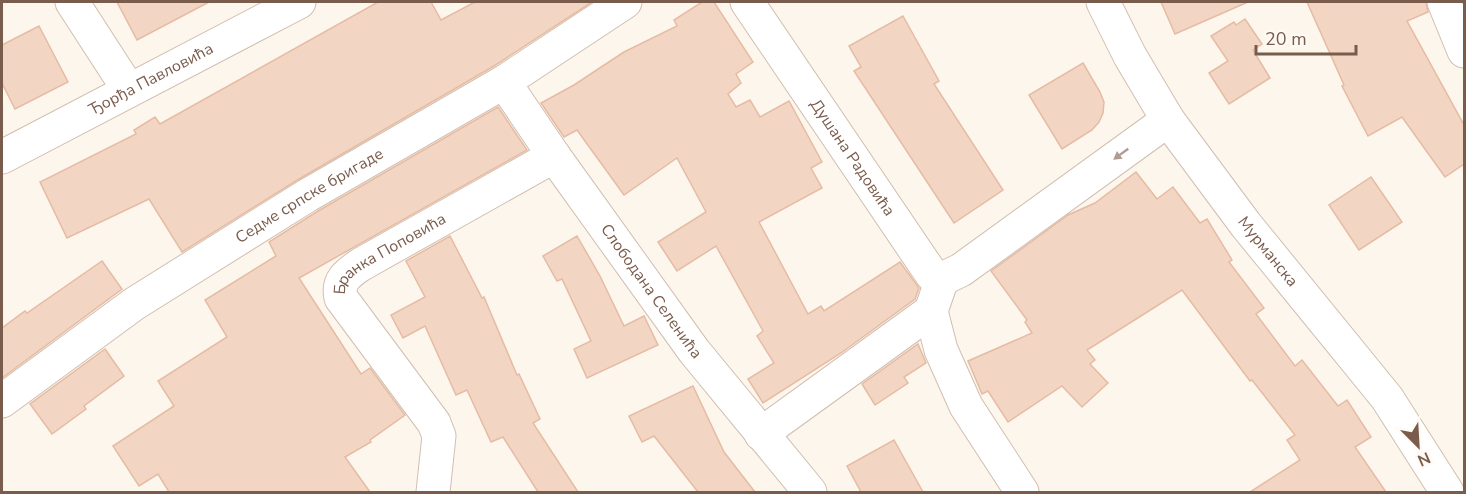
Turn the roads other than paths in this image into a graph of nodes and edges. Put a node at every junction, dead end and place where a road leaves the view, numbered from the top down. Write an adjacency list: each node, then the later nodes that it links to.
1 (72, 2): 9 (street)
2 (299, 2): 9 (street, Ђорђа Павловића)
3 (625, 2): 8 (street, Седме српске бригаде)
4 (747, 2): 13 (street, Душана Радовића)
5 (1103, 2): 10 (street, Мурманска)
6 (1444, 2): 7 (street)
7 (1464, 51)
8 (504, 82): 11 (street, Слободана Селенића); 15 (street, Седме српске бригаде)
9 (129, 90): 12 (street, Ђорђа Павловића)
10 (1168, 120): 13 (street, one-way to 13); 20 (street, Мурманска)
11 (554, 156): 16 (street, Слободана Селенића); 17 (street, Бранка Поповића)
12 (2, 157)
13 (942, 279): 14 (street)
14 (931, 311): 16 (street); 19 (street)
15 (2, 401)
16 (761, 434): 18 (street, Слободана Селенића)
17 (433, 492)
18 (810, 492)
19 (1022, 492)
20 (1447, 492)

